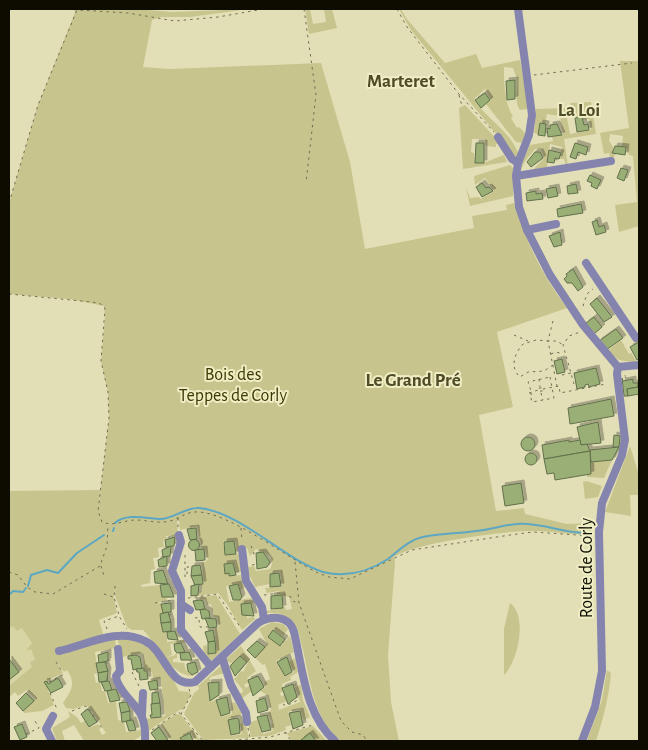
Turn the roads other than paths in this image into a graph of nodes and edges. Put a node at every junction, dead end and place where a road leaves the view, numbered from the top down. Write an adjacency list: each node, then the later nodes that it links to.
1 (518, 9): 4 (street)
2 (498, 137): 4 (street)
3 (611, 161): 5 (street)
4 (518, 163): 5 (street)
5 (516, 176): 7 (street)
6 (556, 224): 7 (street)
7 (527, 230): 11 (street)
8 (586, 263): 9 (street)
9 (639, 337)
10 (639, 365): 11 (street)
11 (618, 367): 28 (street, Route de Corly)
12 (179, 535): 14 (street)
13 (242, 549): 16 (street)
14 (181, 602): 15 (street); 20 (street)
15 (190, 610)
16 (264, 619): 19 (street); 27 (street)
17 (118, 649): 23 (street)
18 (59, 652): 20 (street)
19 (222, 657): 20 (street); 24 (street)
20 (211, 667)
21 (143, 693): 23 (street)
22 (55, 712): 26 (street)
23 (142, 716): 25 (street)
24 (246, 722)
25 (145, 738)
26 (52, 741)
27 (335, 741)
28 (582, 741)

